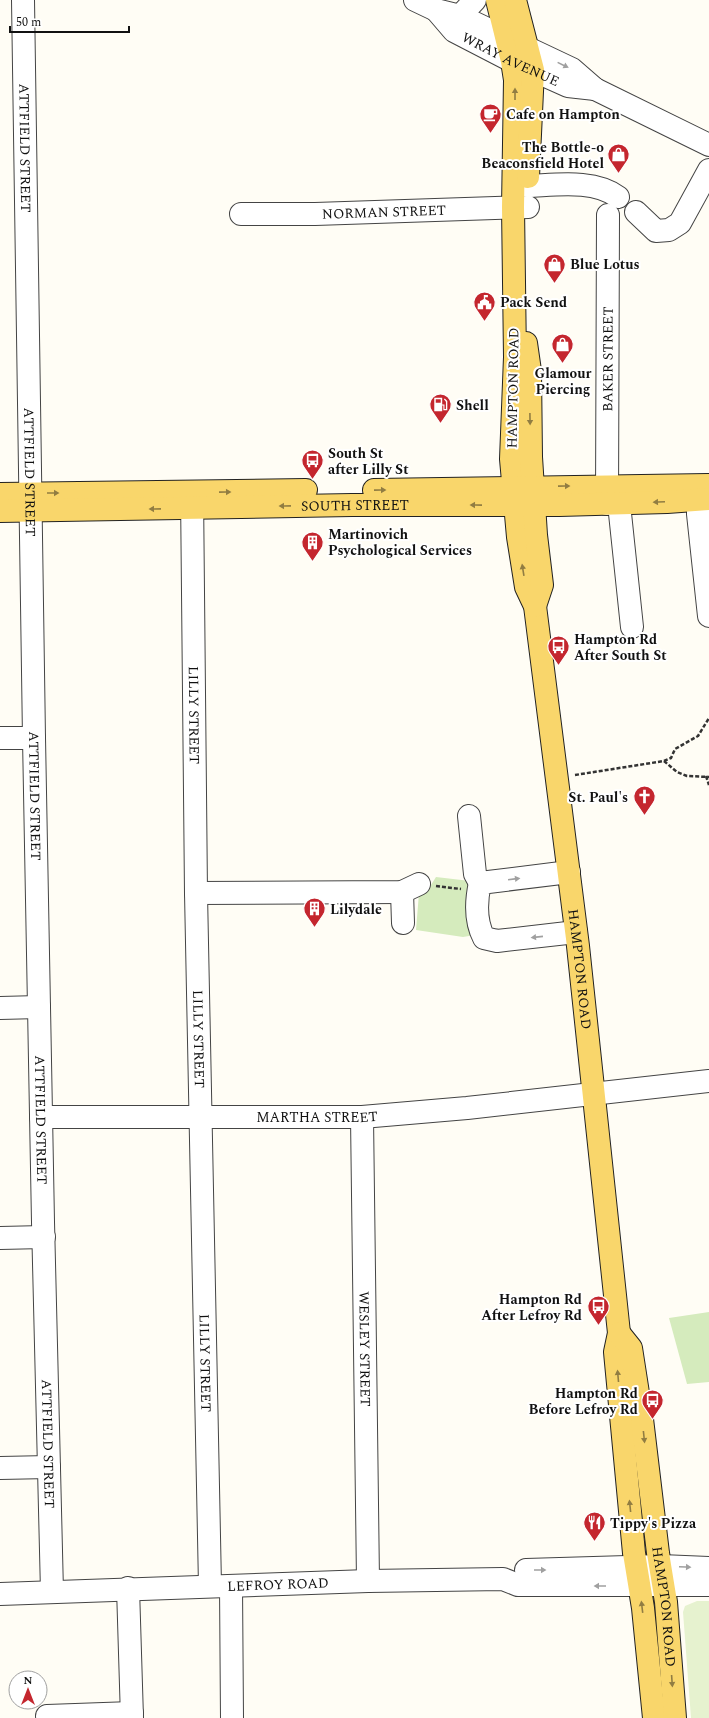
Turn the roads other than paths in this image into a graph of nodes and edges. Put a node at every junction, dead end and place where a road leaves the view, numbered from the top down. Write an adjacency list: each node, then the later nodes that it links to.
1 (23, 0): 23 (street, ATTFIELD STREET)
2 (415, 0): 6 (street, WRAY AVENUE)
3 (475, 0): 7 (street)
4 (497, 0): 8 (main road, HAMPTON ROAD)
5 (515, 0): 9 (main road, HAMPTON ROAD)
6 (436, 10): 7 (street, WRAY AVENUE); 9 (street, WRAY AVENUE)
7 (460, 16): 8 (street, WRAY AVENUE)
8 (506, 37): 9 (main road, HAMPTON ROAD)
9 (520, 54): 10 (street, WRAY AVENUE); 11 (street, WRAY AVENUE, one-way to 11); 14 (main road, HAMPTON ROAD, one-way to 9)
10 (533, 70): 11 (street, WRAY AVENUE); 14 (main road, HAMPTON ROAD)
11 (595, 89): 12 (street, WRAY AVENUE)
12 (709, 145)
13 (709, 170): 16 (street)
14 (523, 200): 15 (street, NORMAN STREET); 17 (street, NORMAN STREET); 20 (main road, HAMPTON ROAD)
15 (613, 206): 21 (street, BAKER STREET)
16 (636, 212)
17 (241, 214)
18 (704, 492): 21 (main road, SOUTH STREET); 25 (street)
19 (0, 494): 23 (main road, SOUTH STREET)
20 (524, 496): 21 (main road, SOUTH STREET); 22 (main road, SOUTH STREET); 30 (main road, HAMPTON ROAD)
21 (611, 498): 26 (street, BAKER STREET)
22 (192, 500): 23 (main road, SOUTH STREET); 32 (street, LILLY STREET)
23 (31, 502): 24 (main road, SOUTH STREET); 28 (street, ATTFIELD STREET)
24 (0, 511)
25 (709, 616)
26 (632, 627)
27 (0, 738): 28 (street)
28 (34, 738): 36 (street, ATTFIELD STREET)
29 (469, 816): 31 (street)
30 (569, 872): 31 (street, one-way to 30); 34 (main road, HAMPTON ROAD)
31 (478, 890): 34 (street, one-way to 31)
32 (196, 893): 33 (street); 40 (street, LILLY STREET)
33 (403, 923)
34 (576, 932): 38 (main road, HAMPTON ROAD)
35 (0, 1008): 36 (street)
36 (39, 1008): 39 (street, ATTFIELD STREET)
37 (709, 1081): 38 (street, MARTHA STREET)
38 (592, 1093): 41 (street, MARTHA STREET); 44 (main road, HAMPTON ROAD)
39 (41, 1117): 40 (street, MARTHA STREET); 42 (street, ATTFIELD STREET)
40 (202, 1117): 41 (street, MARTHA STREET); 52 (street, LILLY STREET)
41 (362, 1118): 50 (street, WESLEY STREET)
42 (44, 1237): 43 (street); 45 (street, ATTFIELD STREET)
43 (0, 1238)
44 (619, 1333): 48 (main road, HAMPTON ROAD, one-way to 48); 49 (main road, HAMPTON ROAD, one-way to 44)
45 (48, 1467): 46 (street); 54 (street, ATTFIELD STREET)
46 (0, 1468)
47 (709, 1568): 48 (street, LEFROY ROAD, one-way to 47)
48 (663, 1576): 49 (street, LEFROY ROAD); 51 (street, LEFROY ROAD); 60 (main road, HAMPTON ROAD, one-way to 60)
49 (638, 1577): 50 (street, LEFROY ROAD); 59 (main road, HAMPTON ROAD, one-way to 49)
50 (368, 1581): 52 (street, LEFROY ROAD)
51 (709, 1585)
52 (221, 1586): 53 (street, LEFROY ROAD); 58 (street, LILLY STREET)
53 (128, 1588): 54 (street, LEFROY ROAD); 57 (street)
54 (52, 1592): 55 (street, LEFROY ROAD)
55 (0, 1594)
56 (47, 1716): 57 (street)
57 (132, 1716)
58 (232, 1718)
59 (654, 1718)
60 (675, 1718)

